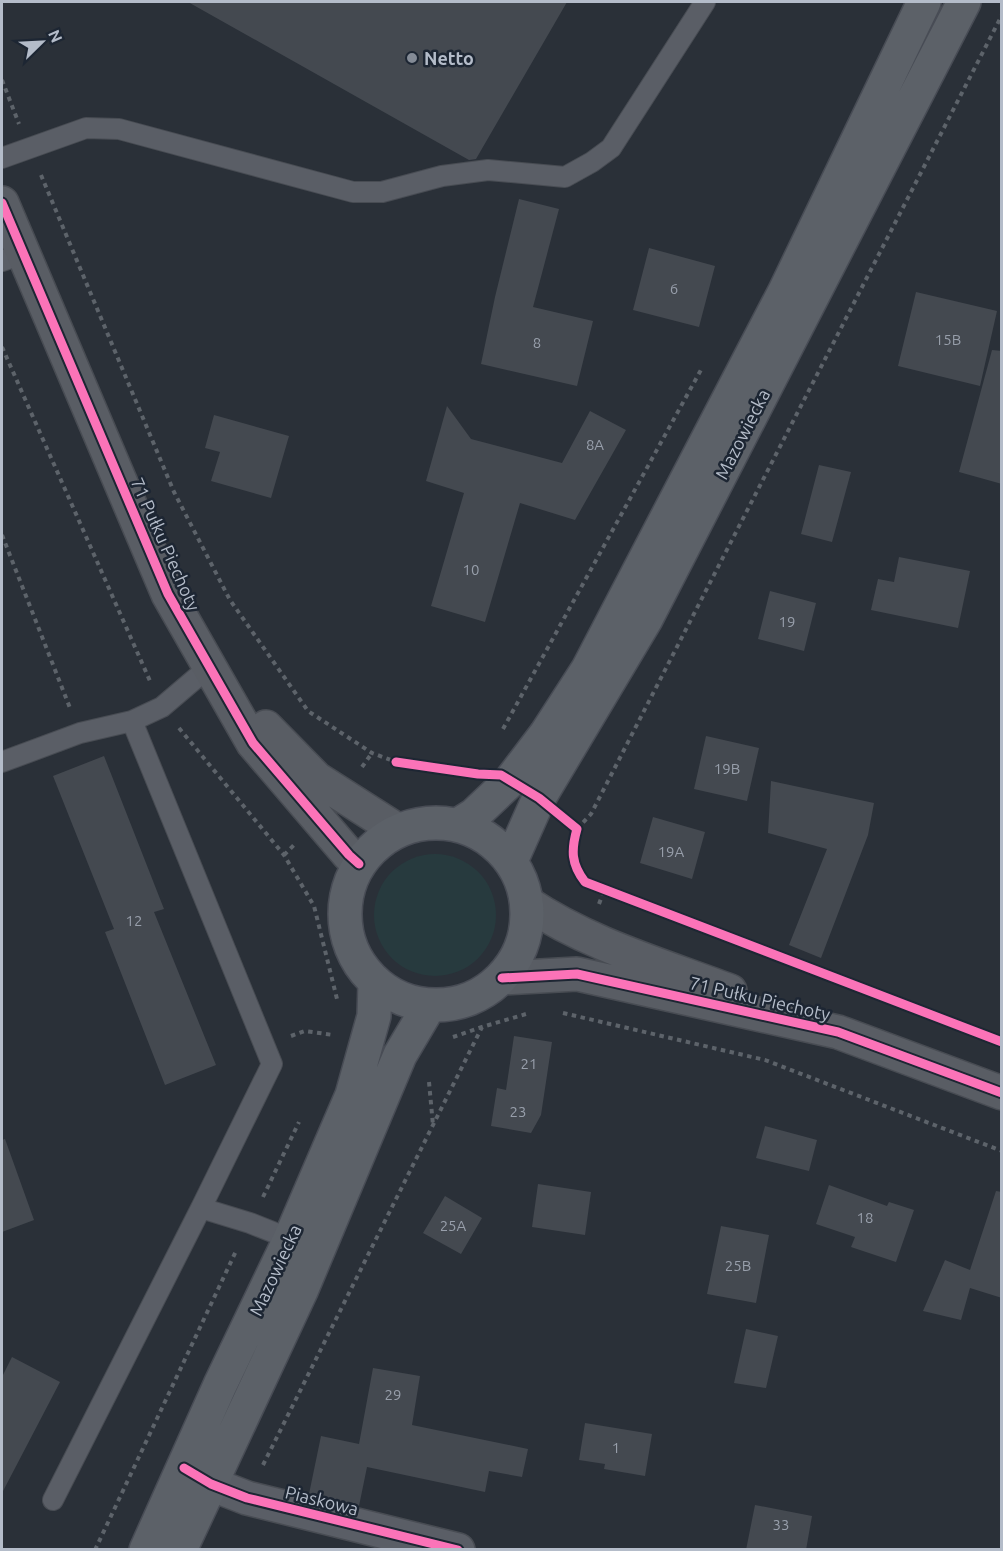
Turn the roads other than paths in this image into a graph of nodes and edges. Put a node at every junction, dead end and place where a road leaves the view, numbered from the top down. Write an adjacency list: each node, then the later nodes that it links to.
1 (705, 2): 4 (lane)
2 (924, 2): 10 (main road, Mazowiecka)
3 (964, 2): 12 (main road, Mazowiecka)
4 (2, 158)
5 (2, 203): 6 (street, 71 Pułku Piechoty)
6 (12, 257): 7 (street, 71 Pułku Piechoty)
7 (209, 668): 8 (lane); 11 (street, 71 Pułku Piechoty); 13 (street, 71 Pułku Piechoty)
8 (132, 721): 9 (lane); 20 (lane)
9 (2, 762)
10 (458, 825): 11 (main road); 12 (main road)
11 (398, 830): 13 (main road)
12 (511, 861): 14 (main road)
13 (359, 864): 16 (main road)
14 (527, 903): 15 (main road); 18 (street)
15 (502, 978): 17 (main road); 18 (street, 71 Pułku Piechoty)
16 (375, 982): 17 (main road); 21 (main road, Mazowiecka)
17 (429, 1006): 21 (main road, Mazowiecka)
18 (838, 1032): 19 (street, 71 Pułku Piechoty)
19 (1002, 1093)
20 (201, 1208): 21 (lane); 23 (lane)
21 (304, 1245): 22 (main road, Mazowiecka)
22 (197, 1476): 24 (main road, Mazowiecka); 25 (main road, Mazowiecka); 26 (street, Piaskowa)
23 (53, 1500)
24 (146, 1550)
25 (180, 1550)
26 (458, 1550)

